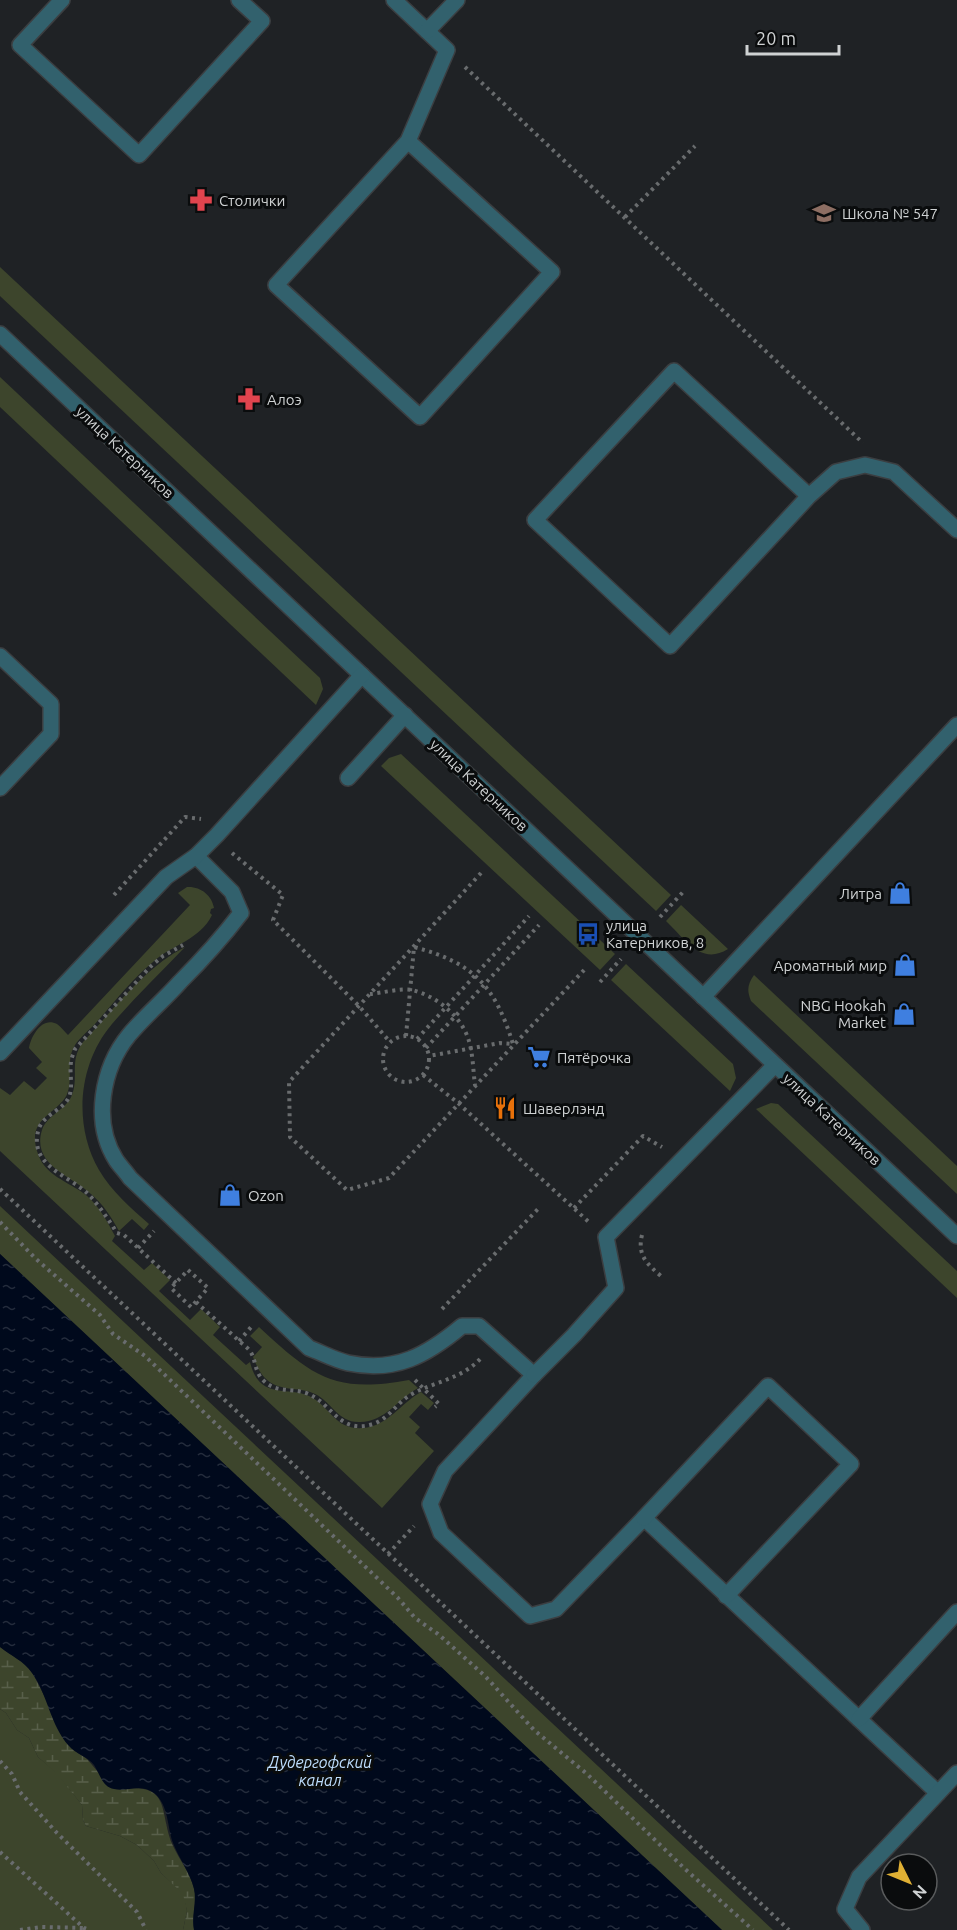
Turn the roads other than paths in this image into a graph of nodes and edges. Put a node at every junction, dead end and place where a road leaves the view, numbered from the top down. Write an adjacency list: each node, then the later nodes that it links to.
1 (62, 0): 2 (street)
2 (239, 0)
3 (394, 0): 5 (street)
4 (457, 0): 5 (street)
5 (427, 31): 6 (street)
6 (408, 141): 6 (street)
7 (0, 334): 11 (street, улица Катерников)
8 (809, 496): 8 (street); 9 (street)
9 (957, 530)
10 (0, 656): 15 (street)
11 (362, 675): 12 (street, улица Катерников); 16 (street)
12 (405, 715): 14 (street); 17 (street, улица Катерников)
13 (957, 725): 17 (street)
14 (348, 778)
15 (0, 788)
16 (196, 855): 18 (street); 21 (street)
17 (703, 997): 19 (street, улица Катерников)
18 (0, 1053)
19 (775, 1065): 20 (street, улица Катерников); 21 (street)
20 (957, 1236)
21 (534, 1375): 22 (street)
22 (644, 1518): 23 (street); 23 (street)
23 (726, 1596): 25 (street)
24 (957, 1612): 25 (street)
25 (859, 1719): 27 (street)
26 (957, 1773): 27 (street)
27 (938, 1793): 28 (street)
28 (862, 1930)

